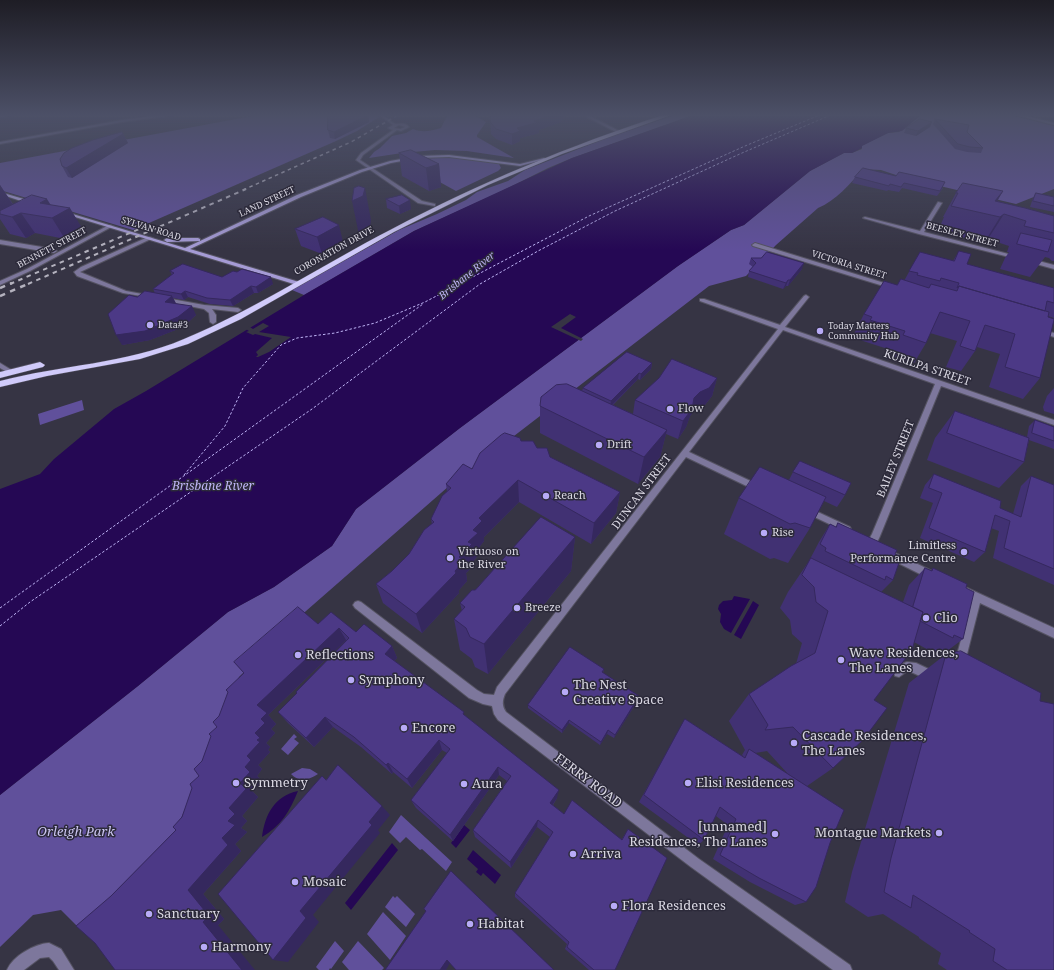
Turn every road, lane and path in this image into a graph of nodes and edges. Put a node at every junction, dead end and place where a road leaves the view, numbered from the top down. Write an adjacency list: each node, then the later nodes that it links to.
1 (359, 159): 12 (street)
2 (388, 159): 12 (main road, LAND STREET)
3 (403, 159): 12 (main road, LAND STREET)
4 (477, 159): 10 (main road, LAND STREET)
5 (499, 159): 6 (main road, LAND STREET)
6 (523, 159)
7 (530, 159): 11 (highway, CORONATION DRIVE)
8 (543, 159): 11 (main road, LAND STREET)
9 (544, 159): 35 (highway, CORONATION DRIVE)
10 (497, 162): 11 (main road, LAND STREET); 13 (main road)
11 (516, 164): 17 (highway, CORONATION DRIVE)
12 (367, 166): 17 (street); 23 (main road, LAND STREET); 26 (main road, LAND STREET)
13 (503, 168)
14 (0, 193): 16 (main road)
15 (940, 203): 22 (street)
16 (40, 205)
17 (432, 205): 35 (highway, CORONATION DRIVE)
18 (62, 212): 20 (main road, SYLVAN ROAD)
19 (865, 218): 22 (street, BEESLEY STREET)
20 (104, 224): 21 (main road, SYLVAN ROAD); 30 (street, BENNETT STREET)
21 (111, 226): 24 (main road, SYLVAN ROAD); 31 (street, BENNETT STREET)
22 (921, 233): 33 (street, BEESLEY STREET)
23 (213, 237): 29 (main road, LAND STREET); 32 (main road)
24 (150, 238): 25 (main road, SYLVAN ROAD); 39 (street)
25 (158, 240): 26 (main road); 29 (main road, SYLVAN ROAD)
26 (198, 240): 29 (main road, LAND STREET)
27 (0, 242): 30 (street)
28 (755, 245): 36 (street, VICTORIA STREET)
29 (185, 249): 32 (main road, SYLVAN ROAD)
30 (54, 251): 31 (street); 34 (street, BENNETT STREET)
31 (61, 252): 34 (street, BENNETT STREET)
32 (200, 253): 35 (main road, SYLVAN ROAD)
33 (1054, 267)
34 (0, 282)
35 (294, 282): 40 (highway, CORONATION DRIVE); 49 (highway, CORONATION DRIVE)
36 (901, 290)
37 (806, 297): 42 (street, DUNCAN STREET)
38 (702, 300): 42 (street, KURILPA STREET)
39 (204, 307): 40 (street); 41 (street)
40 (238, 310): 41 (highway, CORONATION DRIVE)
41 (214, 322): 46 (highway, CORONATION DRIVE)
42 (782, 328): 48 (street, KURILPA STREET); 51 (street, DUNCAN STREET)
43 (1034, 329): 44 (street)
44 (1054, 335)
45 (0, 365): 46 (street)
46 (11, 372): 47 (highway, CORONATION DRIVE)
47 (0, 375)
48 (939, 383): 50 (street, KURILPA STREET); 55 (street, BAILEY STREET)
49 (0, 384)
50 (1054, 423)
51 (684, 453): 52 (street); 63 (street, DUNCAN STREET)
52 (766, 491)
53 (802, 508): 54 (street)
54 (852, 532)
55 (942, 580)
56 (956, 587): 57 (street)
57 (977, 596): 59 (street); 61 (street)
58 (358, 606): 63 (street)
59 (1054, 633)
60 (899, 672): 62 (street)
61 (957, 672)
62 (942, 681)
63 (498, 701): 66 (street, FERRY ROAD)
64 (14, 970): 65 (street)
65 (67, 970)
66 (846, 970)

